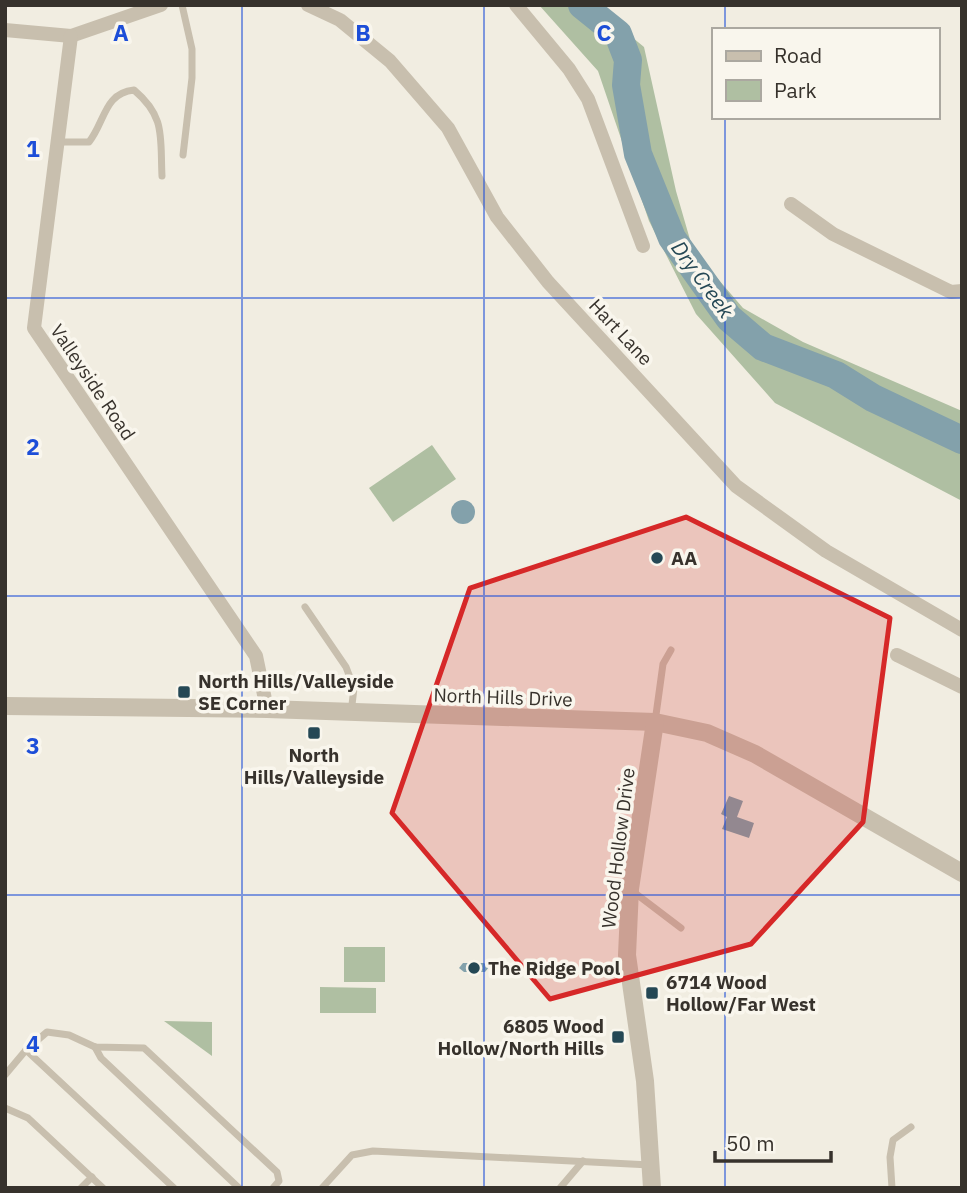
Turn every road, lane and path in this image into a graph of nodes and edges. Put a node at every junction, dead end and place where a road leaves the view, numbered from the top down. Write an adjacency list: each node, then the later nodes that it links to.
1 (162, 5): 6 (street)
2 (182, 5): 8 (lane)
3 (308, 5): 14 (street, Hart Lane)
4 (516, 5): 11 (street)
5 (5, 30): 6 (street)
6 (71, 36): 7 (street, Valleyside Road)
7 (57, 142): 9 (lane); 19 (street, Valleyside Road)
8 (183, 155)
9 (162, 176)
10 (791, 204): 12 (street)
11 (643, 246)
12 (962, 291)
13 (305, 607): 20 (lane)
14 (962, 630)
15 (671, 650): 21 (lane)
16 (897, 655): 17 (street)
17 (962, 687)
18 (5, 706): 19 (street, North Hills Drive)
19 (267, 709): 20 (street, North Hills Drive)
20 (351, 713): 21 (street, North Hills Drive)
21 (655, 722): 22 (street, North Hills Drive); 23 (street, Wood Hollow Drive)
22 (962, 873)
23 (630, 889): 24 (lane); 31 (street, Wood Hollow Drive)
24 (681, 928)
25 (95, 1047): 26 (lane); 36 (lane); 37 (lane)
26 (26, 1050): 27 (lane); 35 (lane)
27 (5, 1075)
28 (5, 1108): 32 (lane)
29 (911, 1127): 41 (lane)
30 (583, 1161): 31 (lane); 38 (lane); 39 (lane)
31 (651, 1165): 40 (street, Wood Hollow Drive)
32 (92, 1177): 33 (lane); 34 (lane)
33 (81, 1188)
34 (103, 1188)
35 (174, 1188)
36 (239, 1188)
37 (273, 1188)
38 (322, 1188)
39 (560, 1188)
40 (652, 1188)
41 (891, 1188)

